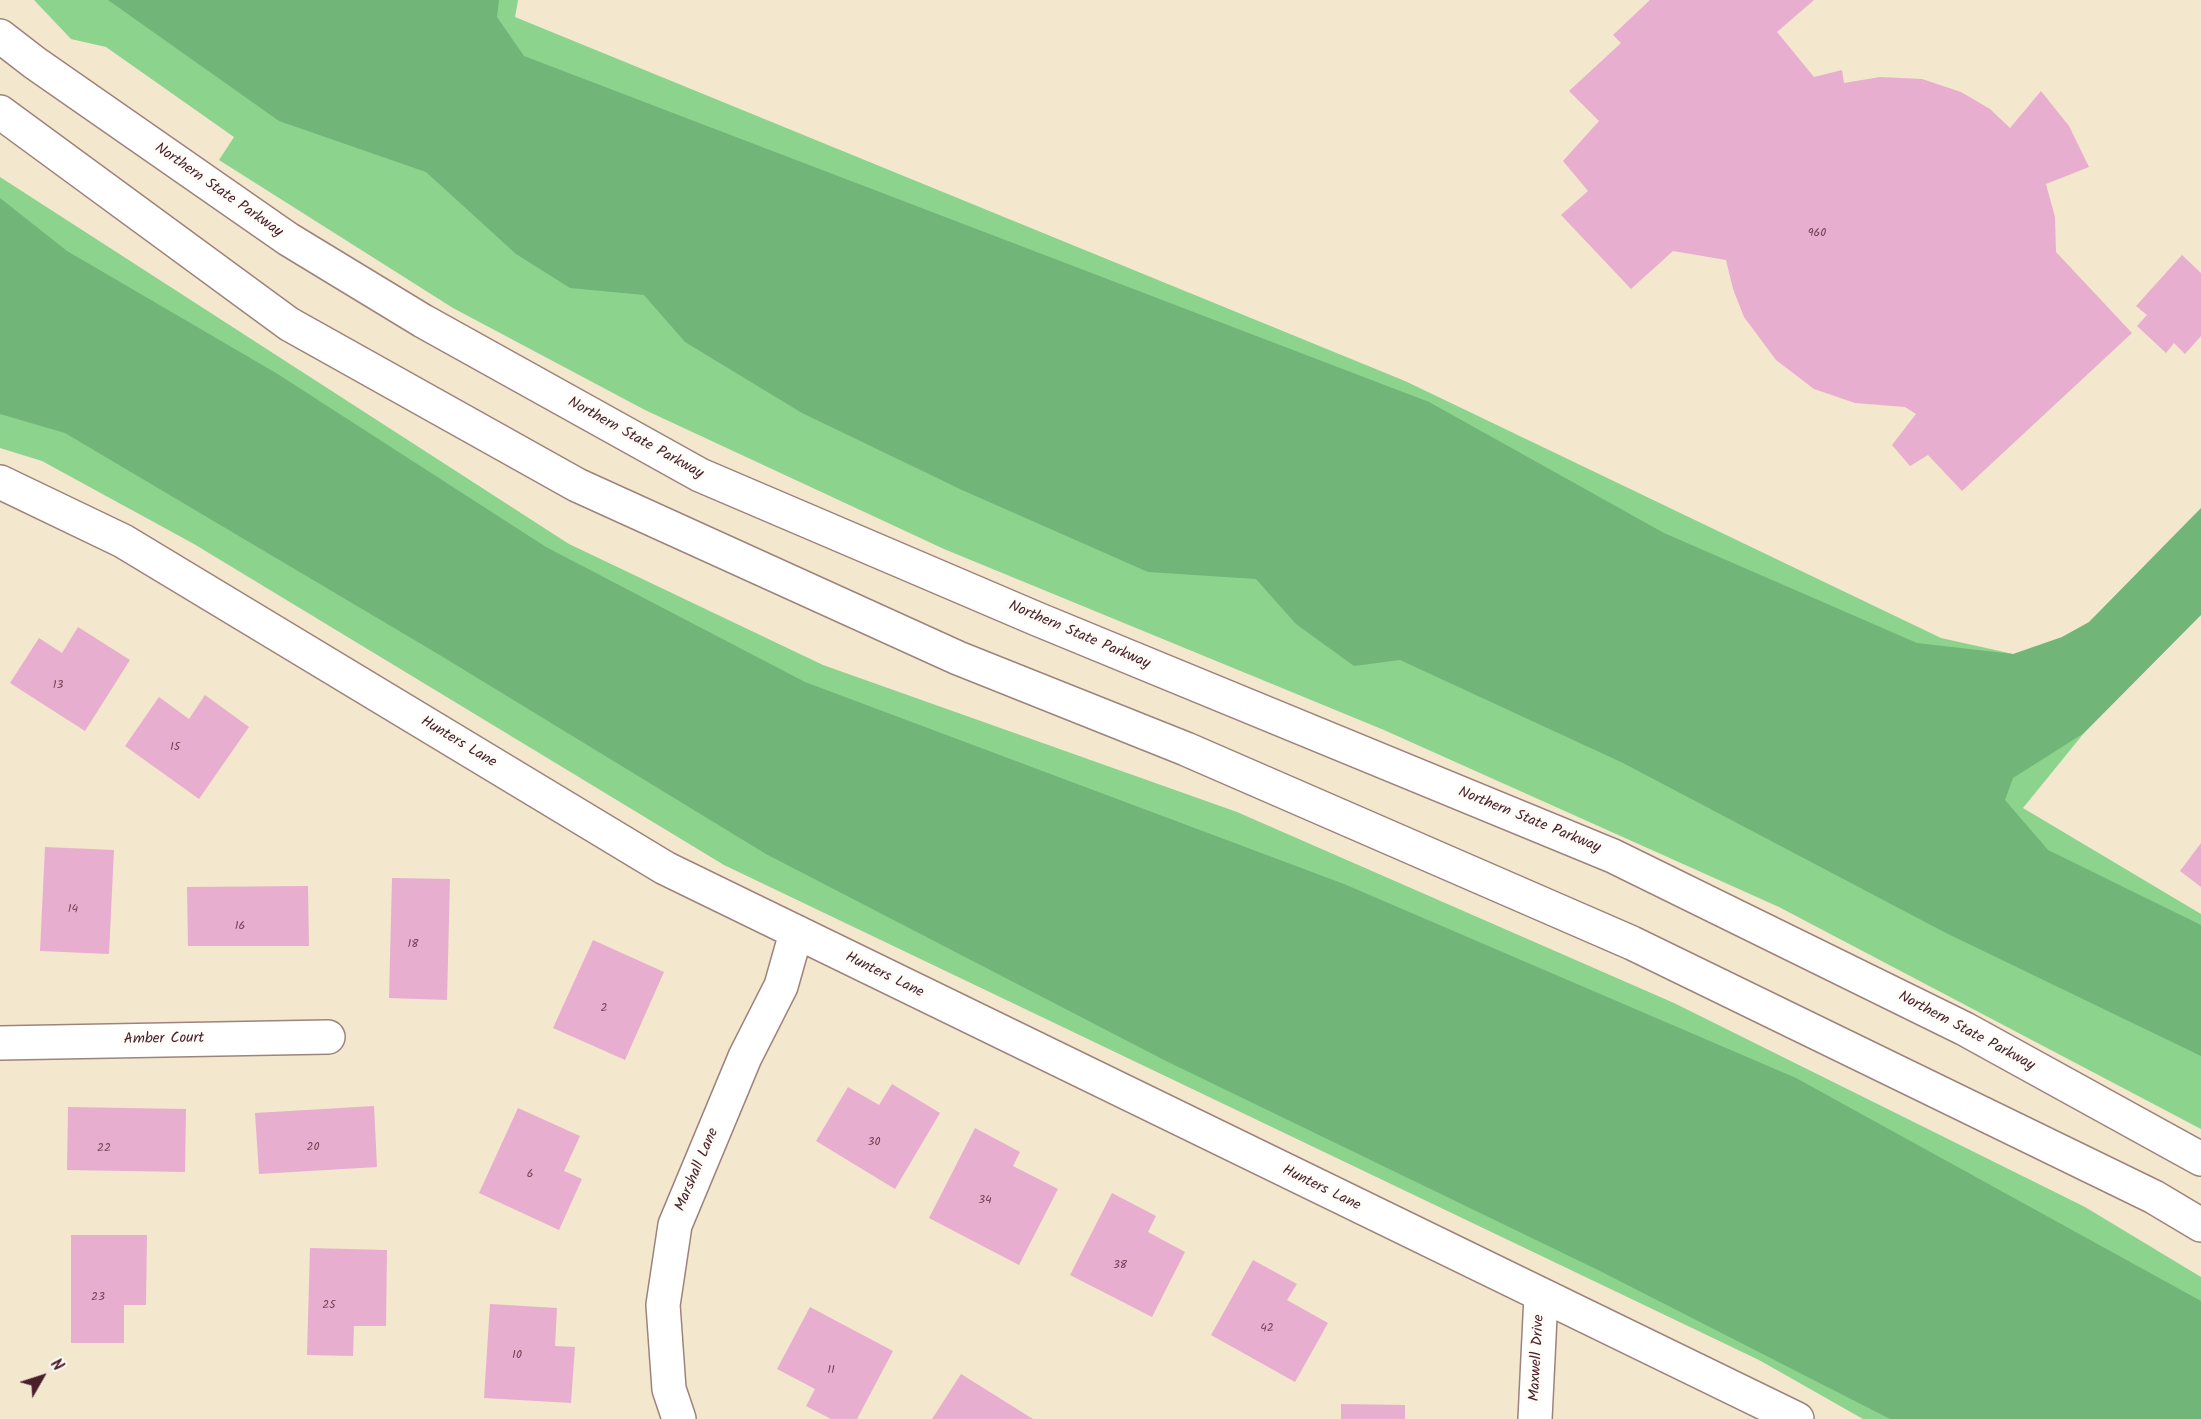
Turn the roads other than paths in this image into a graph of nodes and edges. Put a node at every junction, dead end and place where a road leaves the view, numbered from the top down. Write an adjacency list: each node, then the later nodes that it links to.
1 (0, 36): 7 (main road, Northern State Parkway)
2 (0, 112): 8 (main road)
3 (0, 482): 4 (main road, Hunters Lane)
4 (796, 933): 9 (main road, Hunters Lane); 10 (main road, Marshall Lane)
5 (328, 1037): 6 (main road, Amber Court)
6 (0, 1043)
7 (2201, 1160)
8 (2201, 1225)
9 (1541, 1296): 11 (main road, Maxwell Drive); 12 (main road, Hunters Lane)
10 (678, 1419)
11 (1535, 1419)
12 (1797, 1419)

